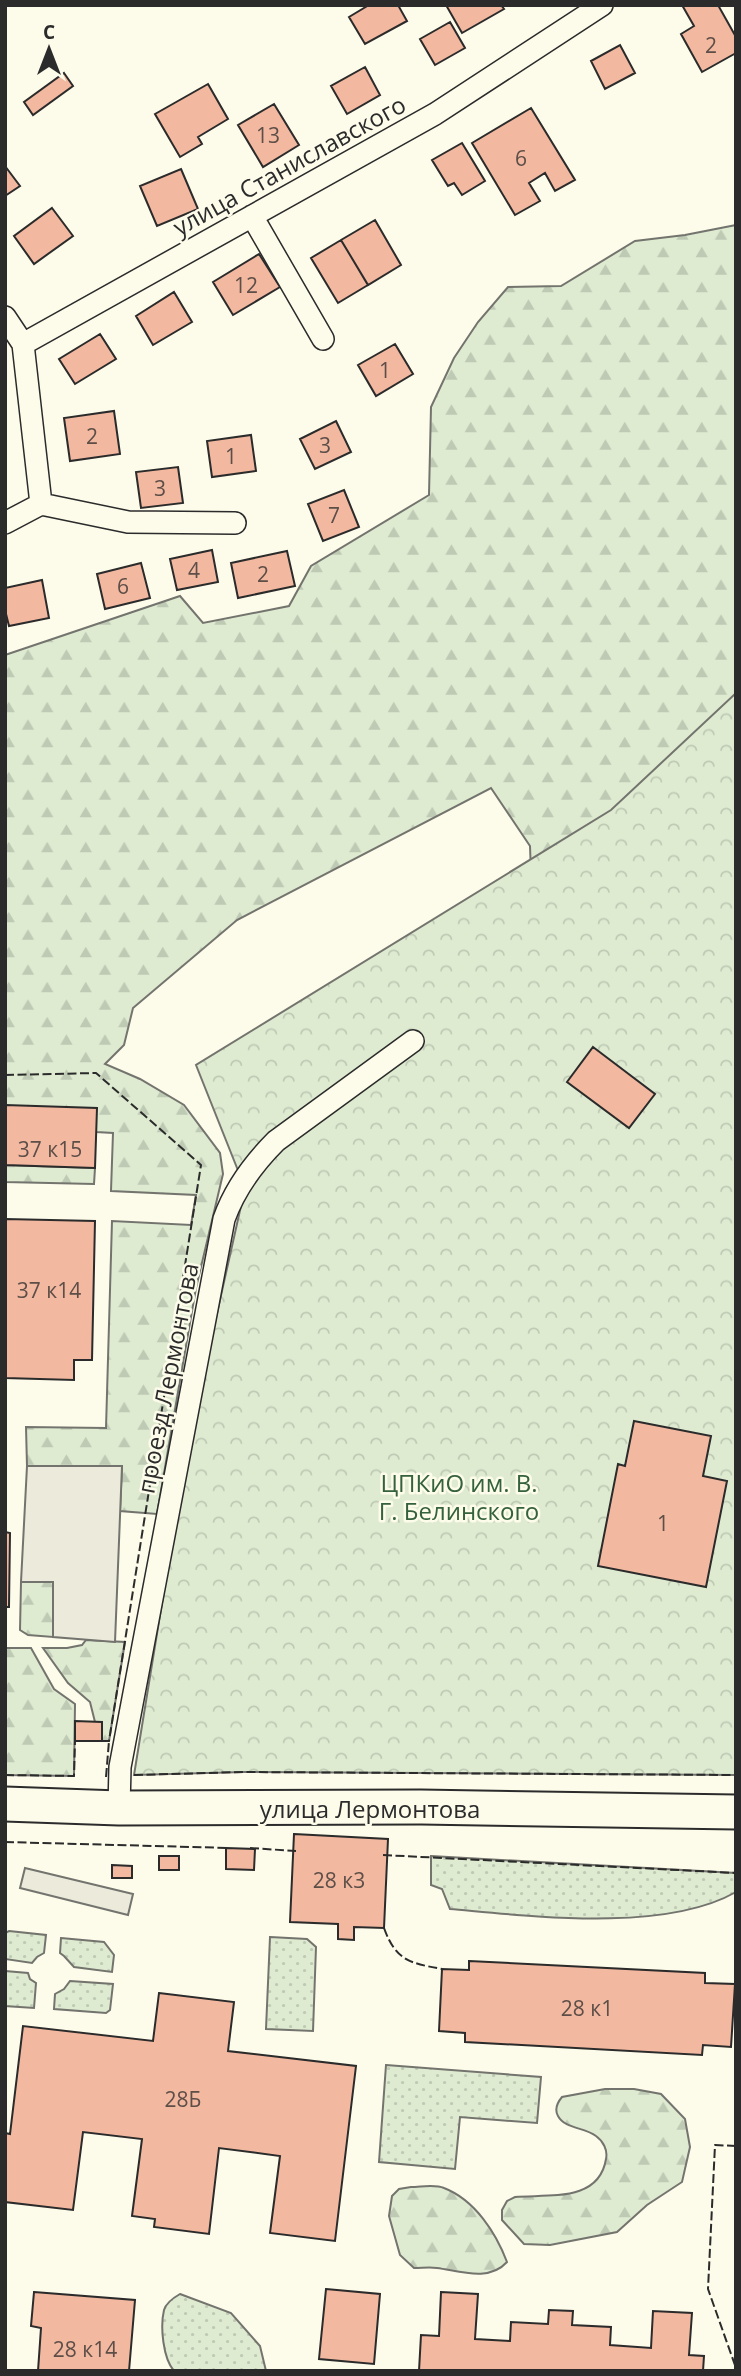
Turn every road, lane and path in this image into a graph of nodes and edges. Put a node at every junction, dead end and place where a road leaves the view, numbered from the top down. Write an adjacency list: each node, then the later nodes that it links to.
1 (602, 5): 2 (street, улица Станиславского)
2 (252, 216): 4 (street); 5 (street, улица Станиславского)
3 (5, 317): 5 (street)
4 (323, 339)
5 (23, 344): 6 (street)
6 (41, 504): 7 (street); 8 (street)
7 (5, 523)
8 (235, 523)
9 (413, 1041): 11 (street, проезд Лермонтова)
10 (5, 1804): 11 (main road, улица Лермонтова)
11 (119, 1808): 12 (main road, улица Лермонтова)
12 (736, 1812)

